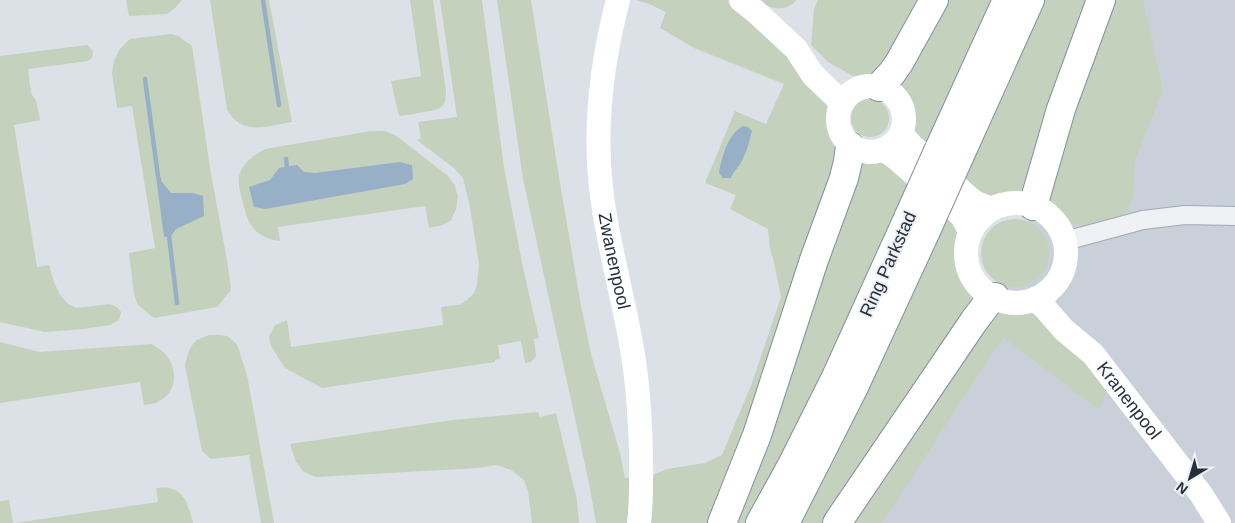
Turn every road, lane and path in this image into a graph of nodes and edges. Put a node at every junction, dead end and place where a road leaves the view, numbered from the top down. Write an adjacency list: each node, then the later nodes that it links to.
1 (618, 0): 24 (main road, Zwanenpool)
2 (741, 0): 8 (main road)
3 (934, 0): 7 (highway)
4 (1006, 0): 12 (highway, Ring Parkstad)
5 (1030, 0): 12 (highway, Ring Parkstad)
6 (1102, 0): 13 (highway)
7 (879, 87): 8 (main road); 9 (main road)
8 (846, 98): 10 (main road)
9 (902, 131): 11 (main road); 14 (main road)
10 (850, 146): 11 (main road); 25 (highway)
11 (884, 150): 17 (main road)
12 (948, 157): 16 (highway, Ring Parkstad, bridge)
13 (1034, 206): 14 (main road); 18 (main road)
14 (992, 209): 17 (main road)
15 (1235, 216): 18 (street)
16 (917, 223): 26 (highway, Ring Parkstad); 27 (highway, Ring Parkstad)
17 (970, 232): 20 (main road)
18 (1064, 241): 19 (main road)
19 (1054, 283): 21 (main road); 22 (main road, Kranenpool)
20 (994, 297): 21 (main road); 28 (highway)
21 (1035, 300): 22 (main road, Kranenpool)
22 (1092, 354): 23 (main road, Kranenpool)
23 (1201, 494): 29 (main road, Kranenpool); 30 (main road, Kranenpool)
24 (639, 523)
25 (722, 523)
26 (760, 523)
27 (785, 523)
28 (837, 523)
29 (1219, 523)
30 (1230, 523)

